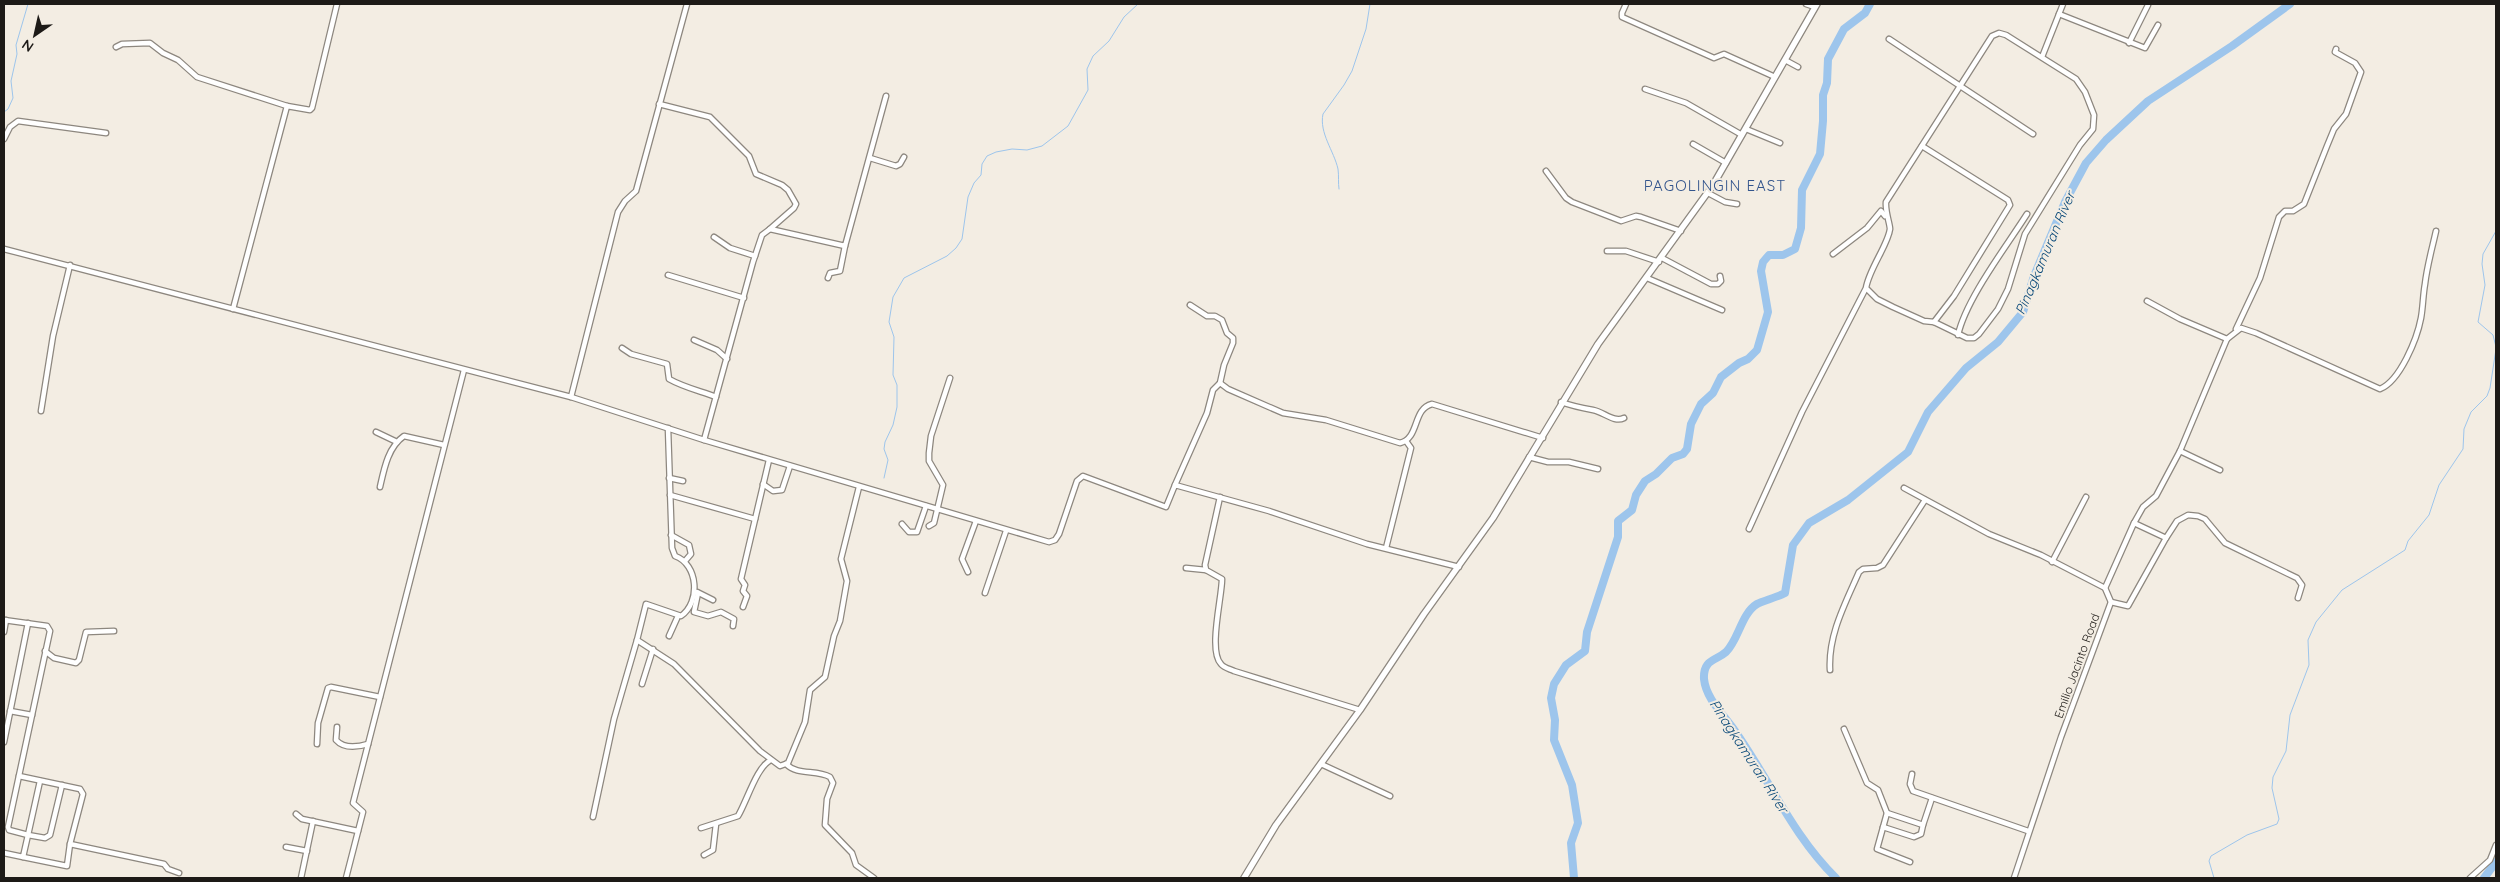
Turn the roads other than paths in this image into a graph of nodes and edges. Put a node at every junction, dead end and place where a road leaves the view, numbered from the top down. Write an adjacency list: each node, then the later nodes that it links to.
1 (337, 4): 22 (street)
2 (687, 4): 21 (street)
3 (1626, 4): 17 (street)
4 (1806, 4): 6 (street)
5 (2063, 4): 8 (street)
6 (1816, 5): 15 (street)
7 (2148, 5): 11 (street)
8 (2059, 14): 11 (street); 14 (street)
9 (2158, 25): 11 (street)
10 (1889, 39): 18 (street)
11 (2129, 43)
12 (116, 47): 22 (street)
13 (2336, 49): 61 (street)
14 (2042, 57): 18 (street); 62 (street)
15 (1785, 60): 16 (street); 17 (street)
16 (1798, 67)
17 (1775, 77): 23 (street)
18 (1961, 84): 25 (street); 30 (street)
19 (1645, 89): 26 (street)
20 (886, 96): 32 (street)
21 (659, 104): 39 (street); 70 (street)
22 (287, 106): 58 (street)
23 (1746, 129): 26 (street); 28 (street)
24 (106, 133): 27 (street)
25 (2033, 134)
26 (1742, 135): 33 (street)
27 (4, 139)
28 (1780, 142)
29 (1692, 144): 33 (street)
30 (1922, 146): 38 (street); 60 (street)
31 (904, 157): 32 (street)
32 (870, 158): 43 (street)
33 (1726, 163): 35 (street)
34 (1546, 171): 40 (street)
35 (1708, 193): 36 (street); 40 (street)
36 (1737, 204)
37 (2026, 214): 62 (street)
38 (1886, 216): 46 (street); 54 (street)
39 (770, 229): 43 (street); 47 (street)
40 (1682, 231): 48 (street)
41 (2436, 231): 61 (street)
42 (714, 237): 47 (street)
43 (845, 246): 52 (street)
44 (4, 248): 49 (street)
45 (1607, 251): 48 (street)
46 (1833, 254)
47 (755, 256): 55 (street)
48 (1660, 260): 51 (street); 53 (street)
49 (70, 265): 58 (street); 73 (street)
50 (668, 275): 55 (street)
51 (1720, 276)
52 (828, 278)
53 (1647, 278): 59 (street); 72 (street)
54 (1866, 288): 60 (street); 106 (street)
55 (744, 298): 66 (street)
56 (2147, 301): 63 (street)
57 (1190, 305): 69 (street)
58 (233, 309): 67 (street)
59 (1722, 310)
60 (1934, 322): 62 (street)
61 (2236, 330): 63 (street)
62 (1958, 334)
63 (2227, 339): 82 (street)
64 (694, 340): 66 (street)
65 (622, 348): 71 (street)
66 (727, 359): 71 (street)
67 (464, 370): 70 (street); 81 (street)
68 (950, 378): 100 (street)
69 (1220, 383): 79 (street); 91 (street)
70 (571, 397): 75 (street)
71 (716, 397): 78 (street)
72 (1561, 402): 74 (street); 77 (street)
73 (41, 411)
74 (1624, 418)
75 (668, 428): 78 (street); 88 (street)
76 (376, 432): 80 (street)
77 (1543, 438): 79 (street); 83 (street)
78 (704, 440): 84 (street)
79 (1406, 441): 110 (street)
80 (397, 442): 81 (street); 92 (street)
81 (444, 445): 137 (street)
82 (2180, 451): 87 (street); 103 (street)
83 (1529, 457): 86 (street); 113 (street)
84 (769, 460): 85 (street); 90 (street)
85 (790, 466): 90 (street); 93 (street)
86 (1598, 469)
87 (2220, 470)
88 (669, 478): 89 (street); 95 (street)
89 (683, 482)
90 (763, 484): 101 (street)
91 (1175, 485): 96 (street); 107 (street)
92 (380, 487)
93 (859, 487): 99 (street); 147 (street)
94 (1904, 488): 98 (street)
95 (670, 495): 101 (street); 108 (street)
96 (1220, 497): 110 (street); 115 (street)
97 (2086, 497): 112 (street)
98 (1925, 500): 112 (street); 135 (street)
99 (925, 509): 100 (street); 104 (street)
100 (937, 511): 102 (street); 105 (street)
101 (755, 519): 124 (street)
102 (976, 521): 107 (street); 116 (street)
103 (2134, 523): 109 (street); 117 (street)
104 (902, 524)
105 (929, 526)
106 (1749, 529)
107 (1006, 531): 120 (street)
108 (671, 535): 111 (street); 111 (street)
109 (2166, 538): 121 (street); 123 (street)
110 (1386, 548): 113 (street)
111 (685, 561): 118 (street)
112 (2052, 562): 117 (street)
113 (1459, 566): 138 (street)
114 (1186, 568): 115 (street)
115 (1206, 570): 138 (street)
116 (968, 572)
117 (2105, 588): 123 (street, Emilio Jacinto Road)
118 (694, 590): 119 (street); 125 (street)
119 (698, 593): 122 (street); 128 (street)
120 (985, 593)
121 (2298, 598)
122 (713, 600)
123 (2111, 602): 164 (street, Emilio Jacinto Road)
124 (743, 607)
125 (678, 616): 131 (street); 132 (street)
126 (5, 620): 127 (street); 130 (street)
127 (28, 623): 134 (street); 139 (street)
128 (733, 626)
129 (114, 631): 134 (street)
130 (4, 632)
131 (668, 636)
132 (637, 640): 133 (street); 157 (street)
133 (653, 650): 136 (street); 146 (street)
134 (45, 651): 140 (street)
135 (1830, 670)
136 (642, 684)
137 (380, 697): 144 (street); 145 (street)
138 (1360, 710): 148 (street)
139 (10, 711): 140 (street); 143 (street)
140 (32, 715): 150 (street)
141 (336, 726): 145 (street)
142 (1844, 729): 155 (street)
143 (4, 742)
144 (316, 744)
145 (368, 744): 163 (street)
146 (771, 760): 147 (street); 159 (street)
147 (786, 764): 177 (street)
148 (1322, 764): 153 (street); 178 (street)
149 (1912, 774): 154 (street)
150 (19, 776): 151 (street); 165 (street)
151 (40, 781): 152 (street); 165 (street)
152 (62, 786): 165 (street); 166 (street)
153 (1390, 796)
154 (1932, 798): 160 (street); 164 (street)
155 (1887, 813): 160 (street); 161 (street)
156 (296, 814): 158 (street)
157 (593, 817)
158 (313, 821): 163 (street); 169 (street)
159 (716, 824): 162 (street); 171 (street)
160 (1924, 825): 161 (street)
161 (1883, 827): 173 (street)
162 (701, 828)
163 (358, 830): 176 (street)
164 (2028, 831): 179 (street, Emilio Jacinto Road)
165 (28, 835): 172 (street)
166 (70, 844): 172 (street); 174 (street)
167 (2496, 845): 180 (street)
168 (286, 847): 169 (street)
169 (307, 851): 175 (street)
170 (4, 853): 172 (street)
171 (704, 855)
172 (23, 857)
173 (1910, 862)
174 (179, 873)
175 (301, 878)
176 (346, 878)
177 (874, 878)
178 (1244, 878)
179 (2014, 878)
180 (2470, 878)

